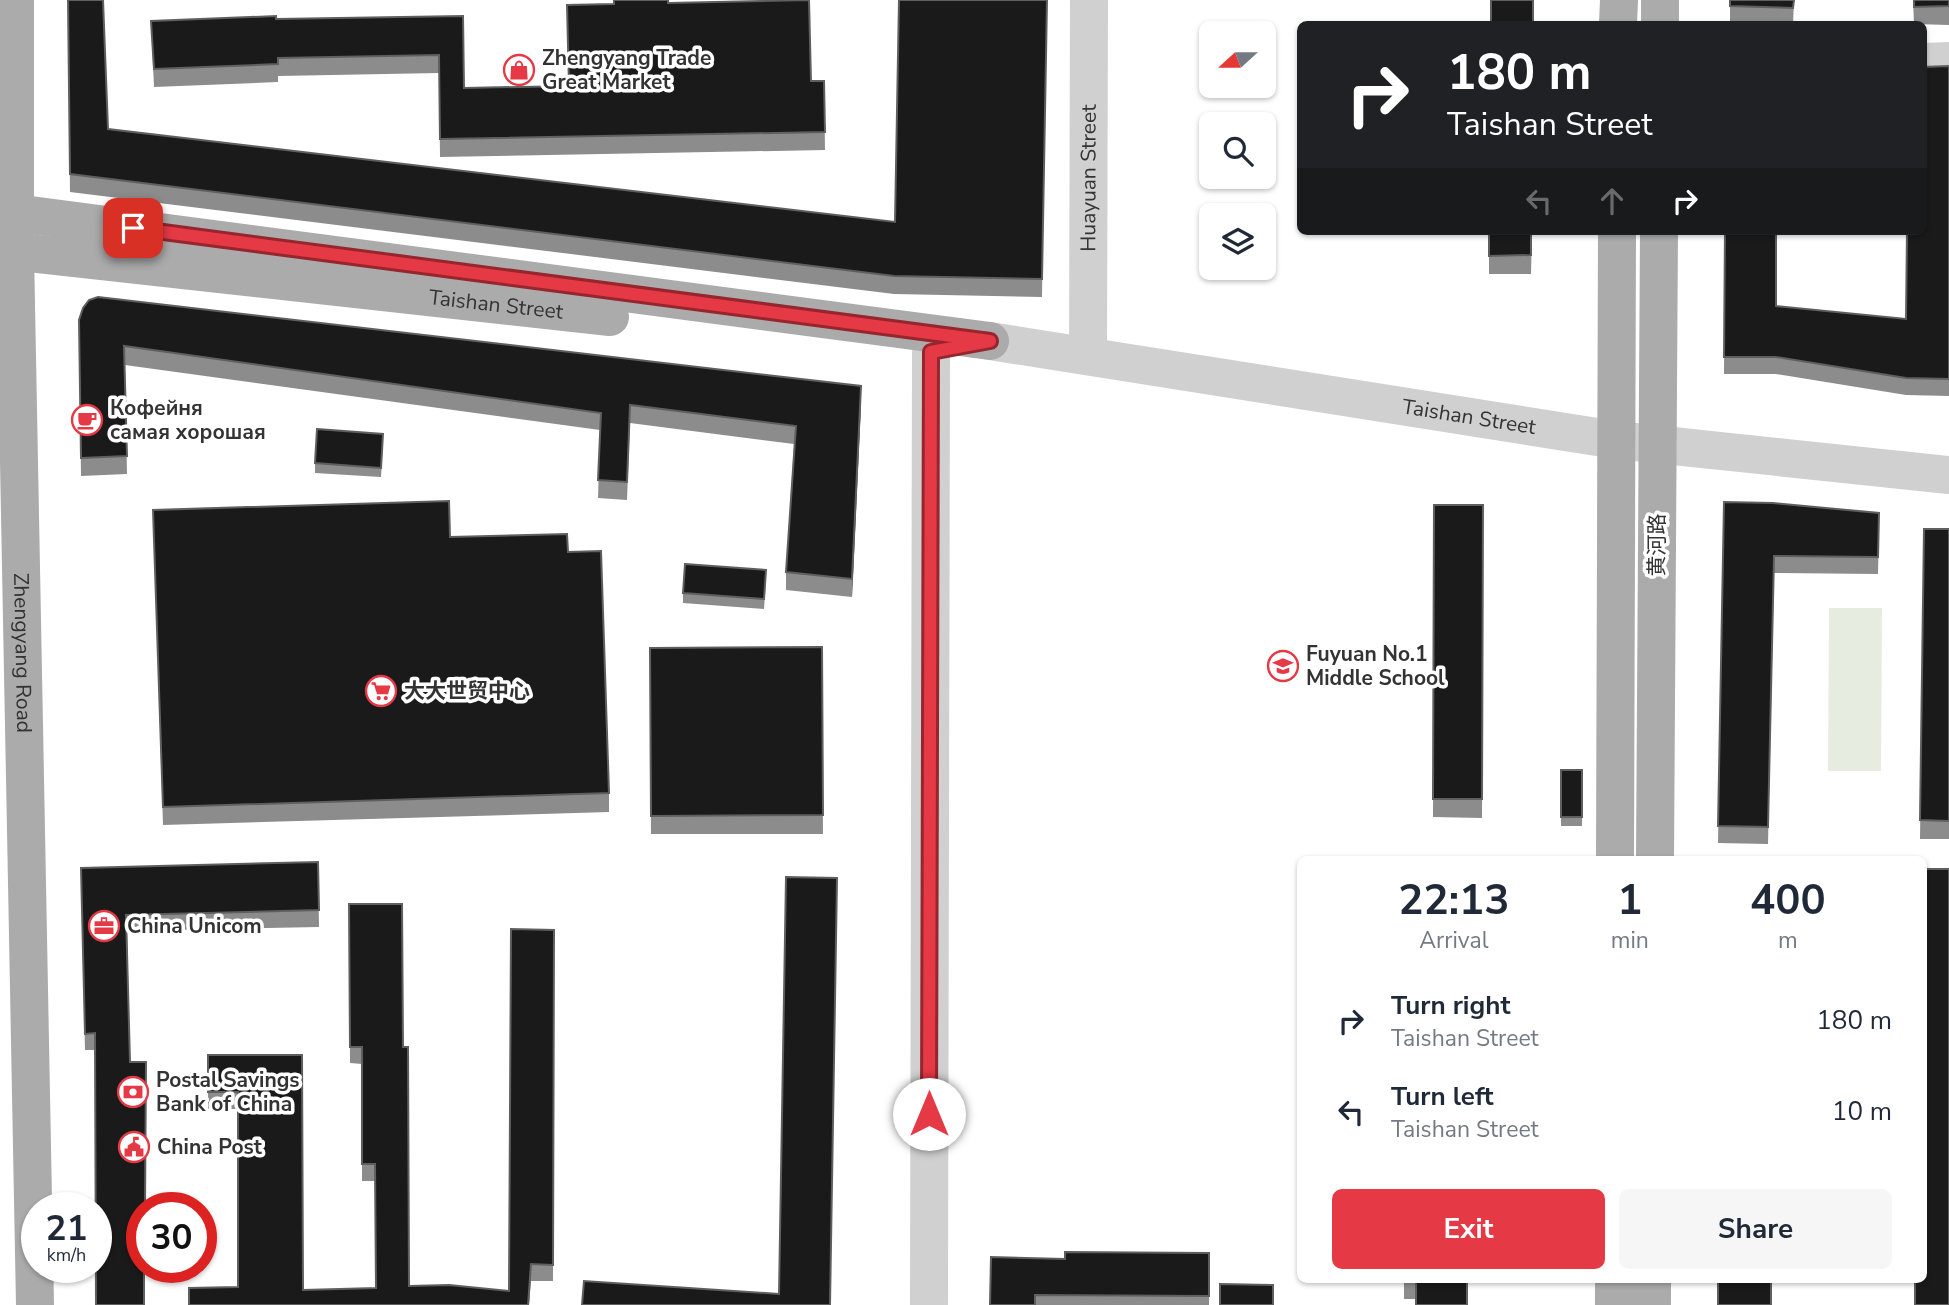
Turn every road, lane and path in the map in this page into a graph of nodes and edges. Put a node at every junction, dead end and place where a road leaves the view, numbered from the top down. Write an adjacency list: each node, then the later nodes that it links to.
1 (15, 0): 9 (main road, Zhengyang Road)
2 (1089, 0): 15 (street, Huayuan Street)
3 (1619, 0): 5 (main road)
4 (1660, 0): 6 (main road)
5 (1618, 21)
6 (1660, 21)
7 (1949, 61): 8 (street)
8 (1927, 62)
9 (8, 212): 12 (main road, Zhengyang Road); 13 (main road, Taishan Street)
10 (1617, 235): 16 (main road, 黄河路)
11 (1659, 235): 17 (main road, 黄河路)
12 (8, 251): 14 (main road, Taishan Street); 23 (main road, Zhengyang Road)
13 (990, 341): 14 (main road, Taishan Street); 15 (street, Taishan Street)
14 (931, 352): 24 (street)
15 (1088, 355): 16 (street, Taishan Street)
16 (1616, 440): 17 (street, Taishan Street); 19 (main road, 黄河路)
17 (1658, 444): 18 (street, Taishan Street); 20 (main road, 黄河路)
18 (1949, 475)
19 (1615, 856)
20 (1655, 856)
21 (1614, 1283): 25 (main road)
22 (1653, 1283): 26 (main road)
23 (35, 1305)
24 (929, 1305)
25 (1614, 1305)
26 (1652, 1305)

